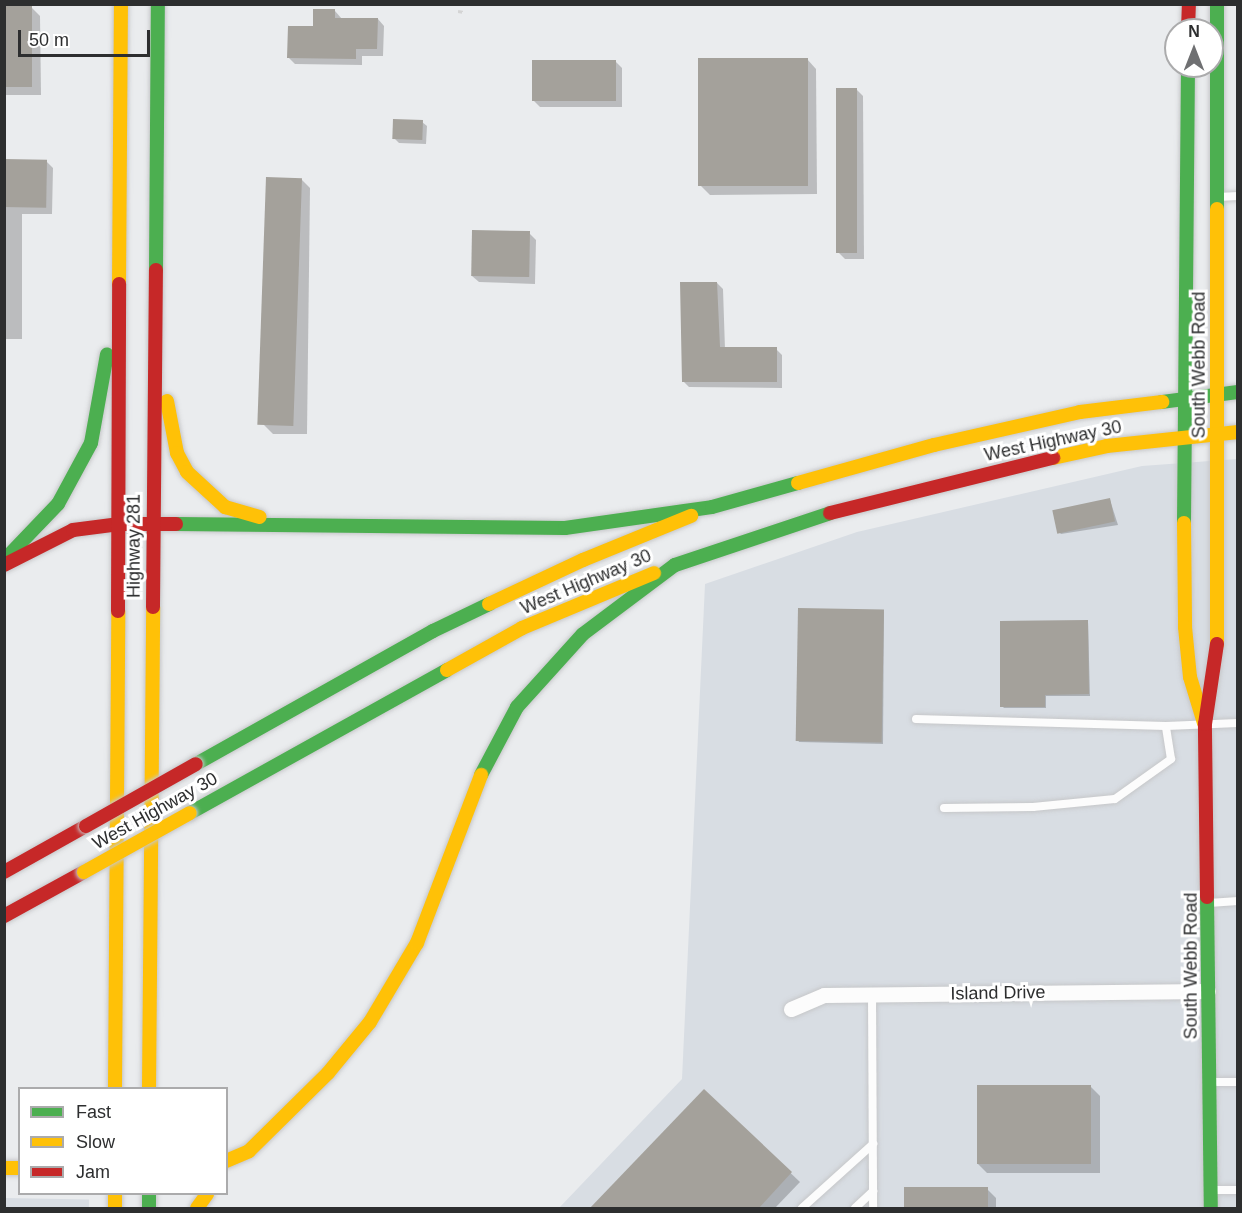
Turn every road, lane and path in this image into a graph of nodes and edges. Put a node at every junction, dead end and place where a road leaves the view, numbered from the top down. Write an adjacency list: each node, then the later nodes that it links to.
1 (122, 4): 9 (main road, Highway 281)
2 (158, 4): 10 (main road, Highway 281)
3 (1217, 4): 8 (main road, South Webb Road)
4 (458, 11): 5 (path)
5 (464, 12)
6 (1188, 78): 13 (main road, South Webb Road)
7 (1238, 196): 8 (lane)
8 (1216, 197): 12 (main road, South Webb Road)
9 (120, 243): 18 (main road, Highway 281); 21 (main road)
10 (156, 249): 19 (main road); 20 (main road, Highway 281)
11 (1238, 392): 12 (main road, West Highway 30)
12 (1217, 394): 13 (main road, West Highway 30); 15 (main road, South Webb Road)
13 (1183, 397): 16 (main road, South Webb Road); 17 (main road, West Highway 30)
14 (1238, 432): 15 (main road, West Highway 30)
15 (1217, 434): 16 (main road, West Highway 30); 26 (main road, South Webb Road)
16 (1184, 436): 23 (main road, West Highway 30); 26 (main road, South Webb Road)
17 (712, 507): 19 (main road); 29 (main road, West Highway 30, bridge)
18 (120, 524): 20 (main road); 22 (main road); 38 (main road, Highway 281)
19 (323, 525): 20 (main road)
20 (152, 527): 39 (main road, Highway 281)
21 (4, 560)
22 (4, 565)
23 (675, 565): 32 (main road, West Highway 30, bridge); 41 (main road)
24 (916, 720): 27 (lane)
25 (1238, 723): 26 (lane)
26 (1204, 724): 27 (lane); 31 (main road, South Webb Road)
27 (1166, 726): 28 (lane)
28 (944, 808)
29 (4, 872)
30 (1238, 902): 31 (lane)
31 (1209, 903): 33 (main road, South Webb Road)
32 (4, 916)
33 (1208, 991): 34 (street, Island Drive); 36 (main road, South Webb Road)
34 (872, 994): 35 (street, Island Drive); 40 (lane)
35 (791, 1009)
36 (1211, 1082): 37 (lane); 44 (main road, South Webb Road)
37 (1238, 1082)
38 (116, 1087)
39 (149, 1087)
40 (873, 1144): 46 (lane); 49 (lane)
41 (249, 1151): 42 (main road); 43 (main road)
42 (228, 1160)
43 (228, 1170)
44 (1211, 1190): 45 (lane); 52 (main road, South Webb Road)
45 (1238, 1190)
46 (873, 1191): 50 (lane); 51 (lane)
47 (206, 1195): 48 (main road)
48 (197, 1209)
49 (802, 1209)
50 (855, 1209)
51 (873, 1209)
52 (1211, 1209)

